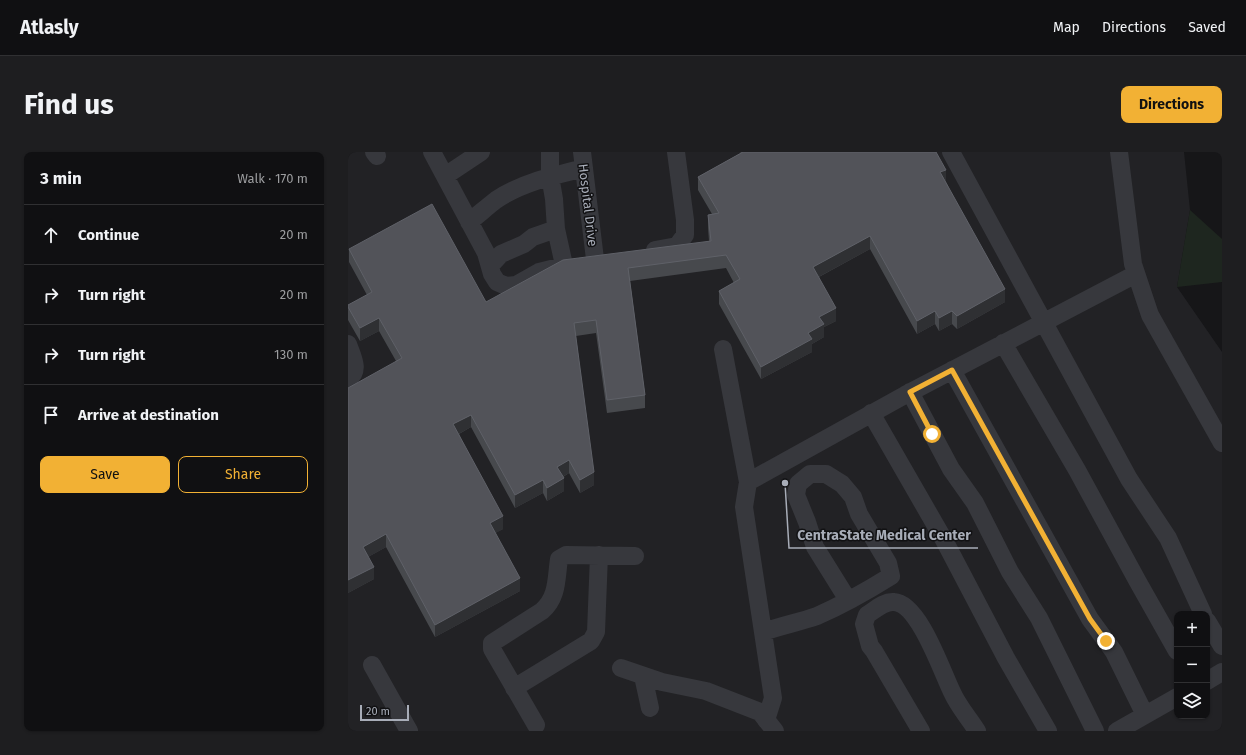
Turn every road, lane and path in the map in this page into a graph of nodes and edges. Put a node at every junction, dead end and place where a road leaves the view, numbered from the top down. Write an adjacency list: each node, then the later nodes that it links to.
1 (432, 152): 8 (street)
2 (481, 152): 8 (street)
3 (550, 152): 9 (street)
4 (676, 152): 12 (street)
5 (951, 152): 16 (street)
6 (1120, 152): 15 (street)
7 (583, 160): 9 (street); 13 (street, Hospital Drive)
8 (445, 176): 10 (street)
9 (550, 176): 10 (street); 11 (street)
10 (469, 222): 14 (street)
11 (556, 229): 13 (street); 14 (street)
12 (640, 252)
13 (564, 265): 14 (street)
14 (490, 266)
15 (1136, 274): 16 (street); 24 (street)
16 (1044, 322): 17 (street); 29 (street)
17 (1003, 343): 20 (street); 33 (street)
18 (348, 344): 21 (street)
19 (723, 348): 25 (street)
20 (952, 370): 22 (street); 42 (street)
21 (348, 379)
22 (910, 392): 23 (street); 49 (street)
23 (871, 413): 25 (street); 48 (street)
24 (1222, 443)
25 (748, 482): 31 (street)
26 (599, 555): 27 (street); 39 (street); 39 (street)
27 (635, 556)
28 (848, 600): 28 (street); 31 (street)
29 (1202, 611)
30 (1210, 626): 32 (street)
31 (763, 632): 44 (street)
32 (1222, 646)
33 (1175, 647)
34 (372, 665): 45 (street)
35 (620, 668): 37 (street)
36 (1222, 672): 38 (street)
37 (644, 676): 41 (street); 44 (street)
38 (1210, 679)
39 (514, 688): 43 (street)
40 (1174, 699): 42 (street)
41 (650, 708)
42 (1145, 715): 50 (street)
43 (536, 725)
44 (771, 726)
45 (409, 731)
46 (921, 731): 47 (street)
47 (977, 731)
48 (1048, 731)
49 (1095, 731)
50 (1117, 731)

